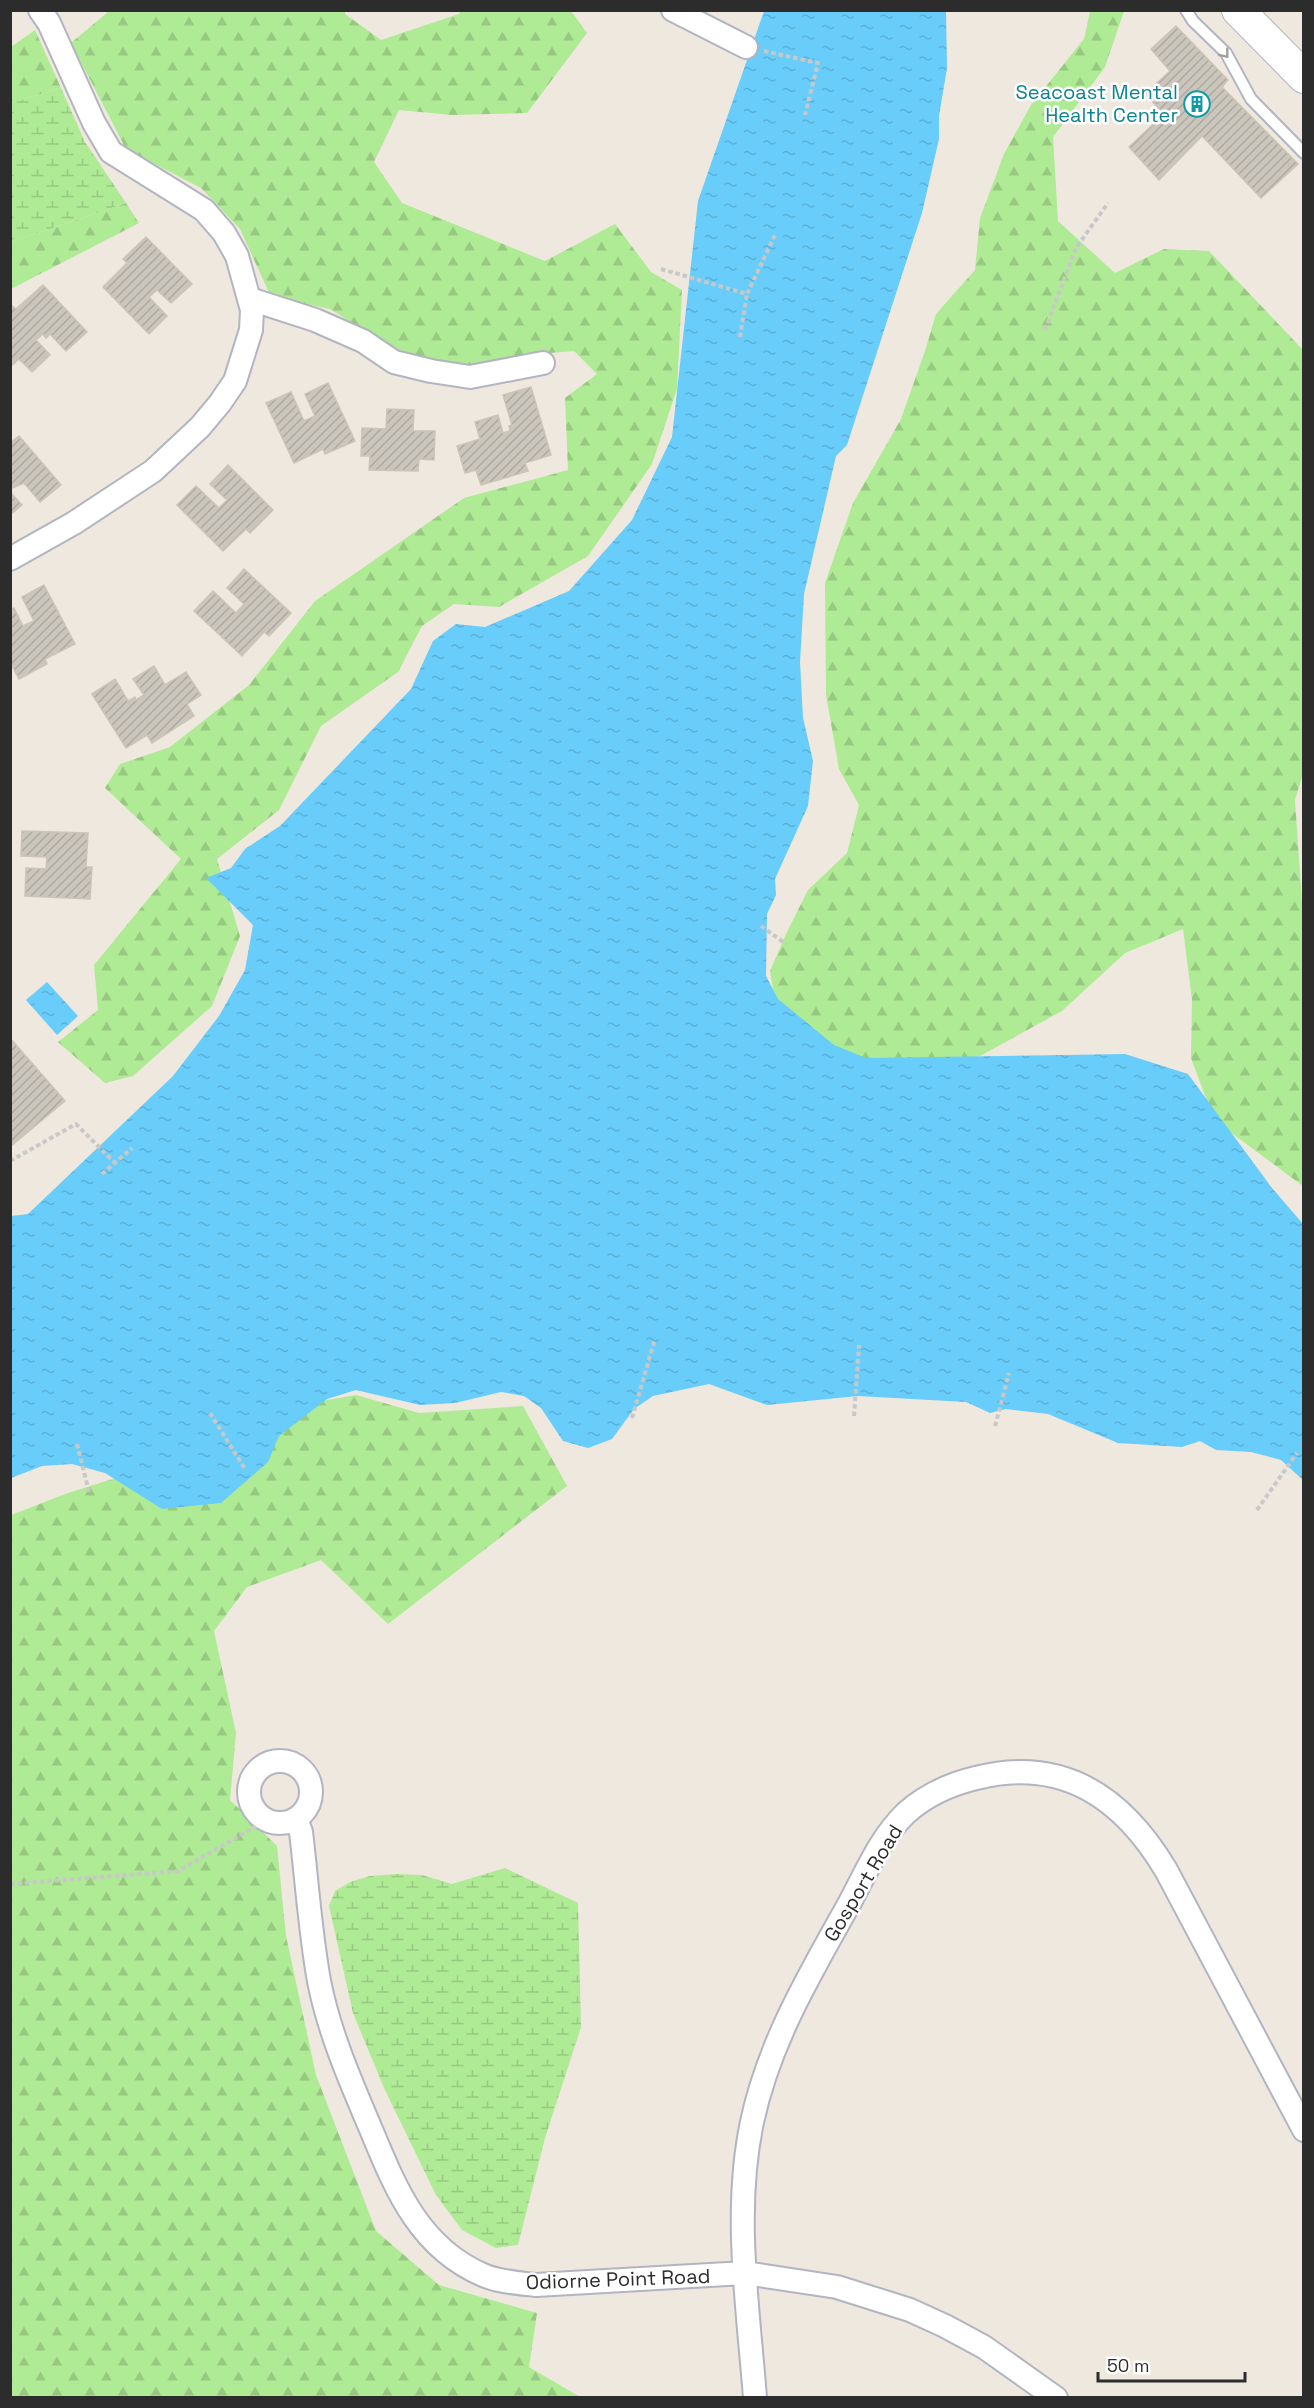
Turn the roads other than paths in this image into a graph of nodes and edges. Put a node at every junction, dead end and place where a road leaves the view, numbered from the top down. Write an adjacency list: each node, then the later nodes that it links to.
1 (40, 10): 8 (street)
2 (673, 10): 5 (street)
3 (1186, 10): 7 (lane, one-way to 7)
4 (1238, 10): 6 (main road)
5 (746, 47)
6 (1304, 77)
7 (1304, 153)
8 (250, 299): 9 (street); 10 (street)
9 (543, 363)
10 (10, 559)
11 (296, 1819): 11 (street); 13 (street, Odiorne Point Road)
12 (1304, 2130): 13 (street, Gosport Road)
13 (745, 2273): 14 (street, Gosport Road); 15 (street, Odiorne Point Road)
14 (756, 2397)
15 (1056, 2397)

